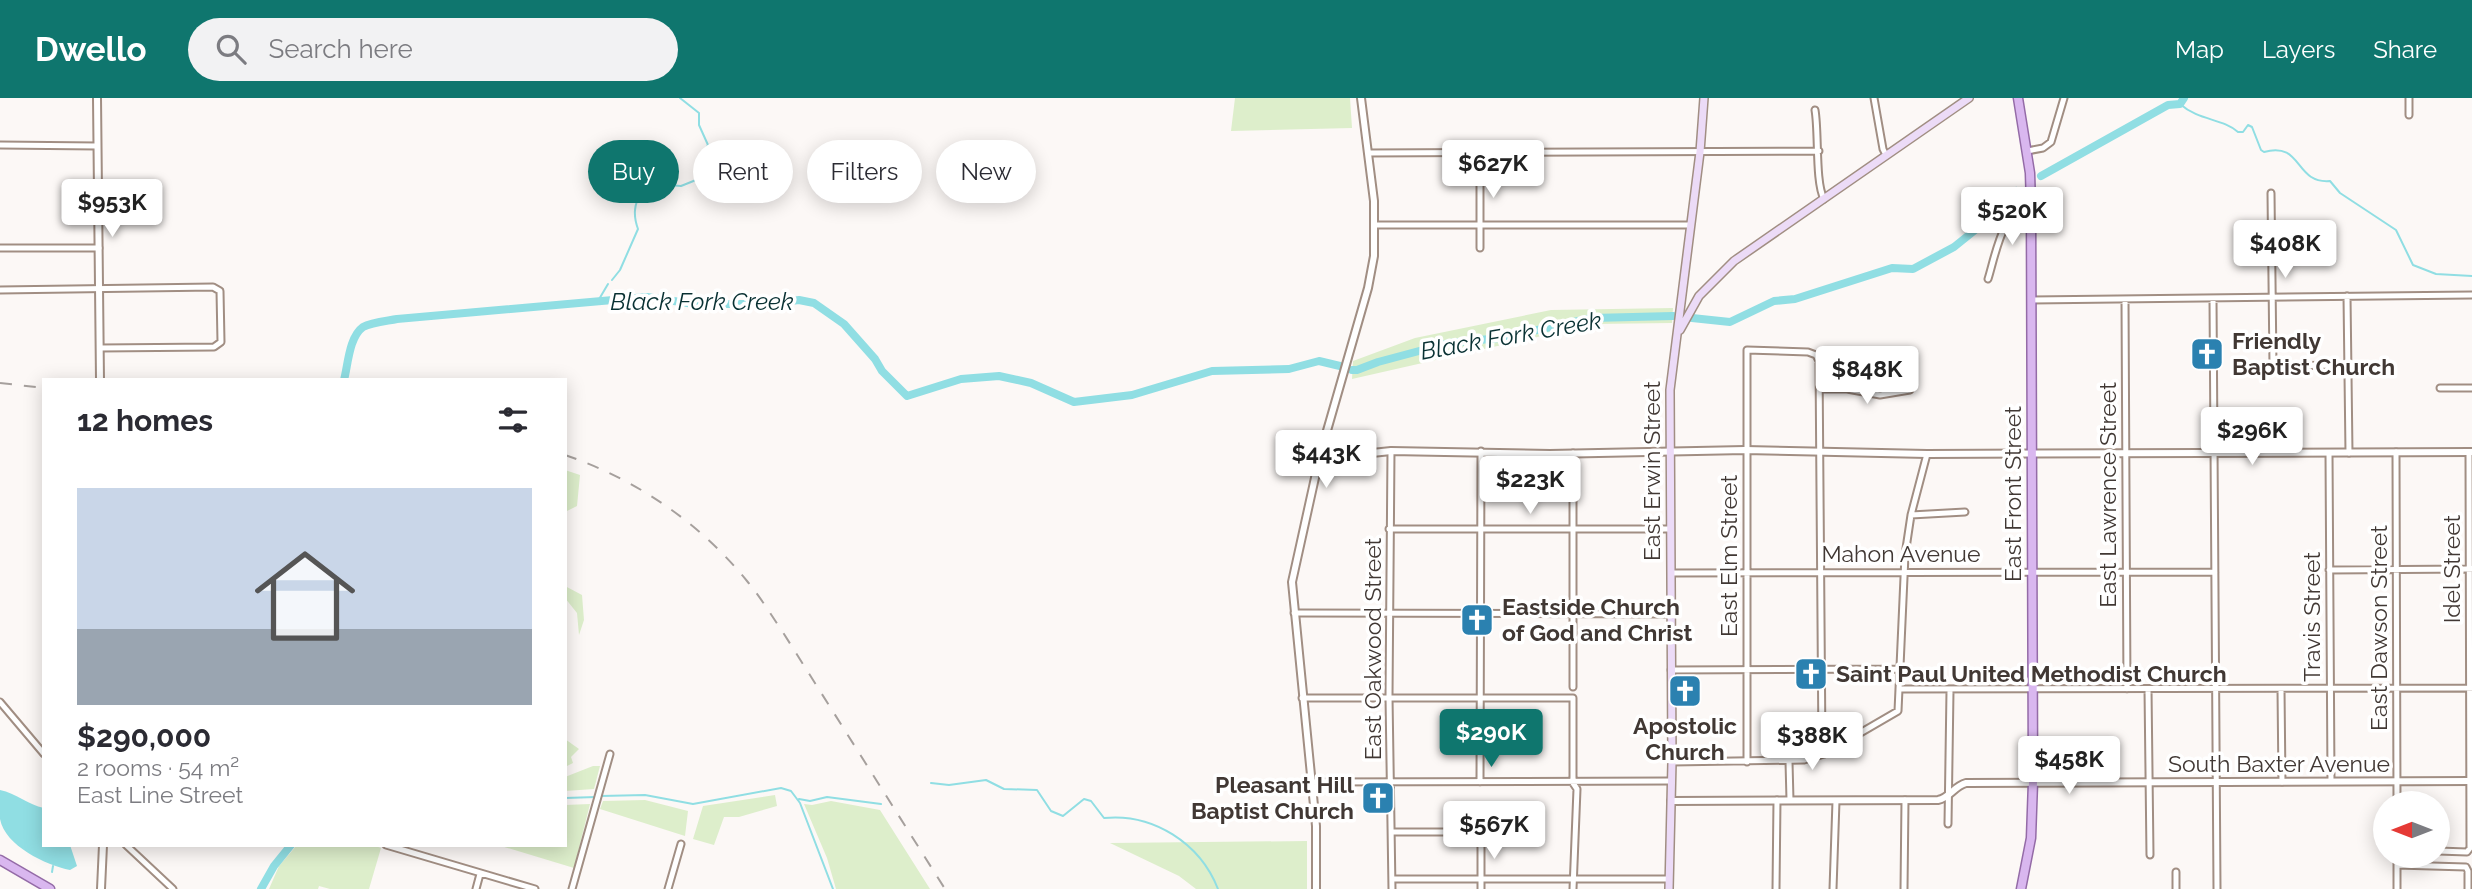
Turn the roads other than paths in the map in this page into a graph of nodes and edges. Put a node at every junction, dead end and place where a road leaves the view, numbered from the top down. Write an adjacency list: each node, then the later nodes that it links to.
1 (97, 98): 12 (street)
2 (1361, 98): 17 (street)
3 (1704, 98): 16 (main road, East Erwin Street)
4 (1874, 98): 18 (street)
5 (1969, 98): 18 (main road)
6 (2018, 98): 14 (main road, East Front Street)
7 (2064, 98): 14 (street)
8 (2409, 98): 10 (street)
9 (1815, 110): 13 (street)
10 (2409, 115)
11 (0, 145): 12 (street)
12 (97, 146): 26 (street)
13 (1819, 151): 16 (street); 20 (street)
14 (2027, 151): 21 (main road, East Front Street)
15 (1480, 152): 16 (street); 17 (street); 23 (street)
16 (1700, 152): 24 (main road, East Erwin Street)
17 (1368, 153): 22 (street)
18 (1886, 155): 20 (main road)
19 (2271, 193): 36 (street)
20 (1824, 199): 33 (main road)
21 (2031, 205): 28 (street); 37 (main road, East Front Street)
22 (1375, 225): 23 (street); 61 (street)
23 (1480, 225): 24 (street); 27 (street)
24 (1690, 225): 31 (main road, East Erwin Street)
25 (0, 248): 26 (street)
26 (99, 248): 29 (street)
27 (1480, 248)
28 (1987, 279)
29 (99, 288): 30 (street); 40 (street); 40 (street)
30 (0, 290)
31 (1682, 291): 33 (main road); 39 (main road, East Erwin Street)
32 (2472, 295): 34 (street)
33 (1699, 296): 39 (main road)
34 (2347, 296): 36 (street); 41 (street)
35 (2213, 299): 36 (street); 38 (street); 60 (street)
36 (2272, 299): 41 (street)
37 (2031, 300): 38 (street); 55 (main road, East Front Street)
38 (2126, 300): 59 (street, East Lawrence Street)
39 (1675, 341): 49 (main road, East Erwin Street)
40 (100, 348): 42 (street)
41 (2348, 365): 57 (street)
42 (100, 378)
43 (2440, 388): 44 (street)
44 (2472, 388)
45 (1821, 389): 46 (street); 47 (street, East Elm Street); 48 (street)
46 (1910, 390)
47 (1745, 450): 48 (street); 49 (street); 73 (street, East Elm Street)
48 (1821, 450): 58 (street); 74 (street)
49 (1670, 451): 54 (street); 67 (main road, East Erwin Street)
50 (1391, 452): 51 (street); 61 (street); 65 (street, East Oakwood Street)
51 (1481, 452): 54 (street); 64 (street)
52 (2396, 452): 53 (street); 57 (street); 68 (street, East Dawson Street)
53 (2471, 452): 69 (street, Idel Street)
54 (1573, 453): 66 (street)
55 (2032, 453): 58 (street); 59 (street); 71 (main road, East Front Street)
56 (2329, 453): 57 (street); 60 (street); 70 (street, Travis Street)
57 (2349, 453)
58 (1927, 454): 63 (street)
59 (2125, 454): 60 (street); 72 (street, East Lawrence Street)
60 (2214, 454): 76 (street)
61 (1320, 455): 79 (street)
62 (1965, 512): 63 (street)
63 (1911, 515): 75 (street)
64 (1481, 528): 65 (street); 66 (street); 78 (street)
65 (1389, 529): 80 (street, East Oakwood Street)
66 (1572, 529): 67 (street); 81 (street)
67 (1670, 529): 77 (main road, East Erwin Street)
68 (2396, 569): 69 (street); 70 (street); 89 (street, East Dawson Street)
69 (2471, 569): 90 (street, Idel Street)
70 (2329, 570): 88 (street, Travis Street)
71 (2032, 571): 72 (street, Mahon Avenue); 75 (street, Mahon Avenue); 96 (main road, East Front Street)
72 (2125, 571): 76 (street, Mahon Avenue); 92 (street, East Lawrence Street)
73 (1746, 572): 74 (street, Mahon Avenue); 77 (street, Mahon Avenue); 85 (street, East Elm Street)
74 (1821, 572): 75 (street, Mahon Avenue); 86 (street)
75 (1904, 572): 83 (street)
76 (2215, 572): 94 (street)
77 (1671, 573): 82 (main road, East Erwin Street)
78 (1481, 613): 80 (street); 81 (street); 99 (street)
79 (1294, 614): 80 (street); 100 (street)
80 (1389, 614): 98 (street, East Oakwood Street)
81 (1574, 614): 82 (street); 87 (street)
82 (1671, 614): 84 (main road, East Erwin Street)
83 (1900, 669): 86 (street); 91 (street)
84 (1671, 670): 85 (street); 105 (main road, East Erwin Street)
85 (1747, 670): 86 (street); 106 (street, East Elm Street)
86 (1821, 670): 104 (street)
87 (1573, 687)
88 (2330, 688): 89 (street); 95 (street); 109 (street, Travis Street)
89 (2397, 688): 90 (street); 110 (street, East Dawson Street)
90 (2471, 688): 118 (street, Idel Street)
91 (1900, 689): 97 (street); 104 (street)
92 (2127, 689): 93 (street); 96 (street)
93 (2148, 689): 94 (street); 115 (street)
94 (2216, 689): 95 (street); 116 (street)
95 (2281, 689): 117 (street)
96 (2033, 690): 97 (street); 114 (main road, East Front Street)
97 (1950, 691): 121 (street)
98 (1389, 696): 99 (street); 100 (street); 112 (street, East Oakwood Street)
99 (1481, 696): 113 (street); 119 (street)
100 (1302, 698): 111 (street)
101 (0, 702): 102 (street)
102 (42, 752)
103 (610, 754): 149 (street)
104 (1824, 754): 107 (street)
105 (1672, 762): 106 (street); 108 (main road, East Erwin Street)
106 (1747, 762): 107 (street)
107 (1789, 762): 123 (street)
108 (1671, 781): 119 (street); 125 (main road, East Erwin Street)
109 (2331, 781): 110 (street, South Baxter Avenue); 117 (street, South Baxter Avenue)
110 (2397, 781): 118 (street, South Baxter Avenue); 120 (street, East Dawson Street)
111 (1311, 782): 112 (street); 151 (street)
112 (1391, 782): 113 (street); 128 (street, East Oakwood Street)
113 (1480, 782): 119 (street)
114 (2033, 782): 115 (street, South Baxter Avenue); 121 (street, South Baxter Avenue); 159 (main road, East Front Street)
115 (2149, 782): 116 (street, South Baxter Avenue); 134 (street)
116 (2216, 782): 117 (street, South Baxter Avenue); 161 (street)
117 (2281, 782)
118 (2471, 782): 133 (street, Idel Street)
119 (1573, 783): 141 (street)
120 (2397, 791)
121 (1947, 796): 124 (street, South Baxter Avenue); 127 (street)
122 (1777, 800): 123 (street, South Baxter Avenue); 125 (street, South Baxter Avenue); 156 (street)
123 (1790, 800): 126 (street, South Baxter Avenue)
124 (1905, 800): 126 (street, South Baxter Avenue); 158 (street)
125 (1671, 801): 143 (main road, East Erwin Street)
126 (1836, 801): 157 (street)
127 (1948, 824)
128 (1392, 832): 140 (street); 142 (street, East Oakwood Street)
129 (681, 844): 150 (street)
130 (103, 847): 145 (street)
131 (128, 847): 146 (street)
132 (392, 847): 139 (street)
133 (2450, 851)
134 (2150, 856)
135 (0, 860): 144 (main road)
136 (2450, 866): 163 (street)
137 (2397, 868): 162 (street)
138 (2176, 872): 160 (street)
139 (480, 874): 147 (street); 148 (street)
140 (1481, 878): 141 (street); 142 (street); 153 (street)
141 (1573, 878): 143 (street); 154 (street)
142 (1392, 879): 152 (street, East Oakwood Street)
143 (1670, 879): 155 (main road, East Erwin Street)
144 (50, 889)
145 (101, 889)
146 (173, 889)
147 (476, 889)
148 (535, 889)
149 (572, 889)
150 (668, 889)
151 (1316, 889)
152 (1392, 889)
153 (1481, 889)
154 (1573, 889)
155 (1670, 889)
156 (1776, 889)
157 (1833, 889)
158 (1904, 889)
159 (2023, 889)
160 (2176, 889)
161 (2217, 889)
162 (2397, 889)
163 (2468, 889)

